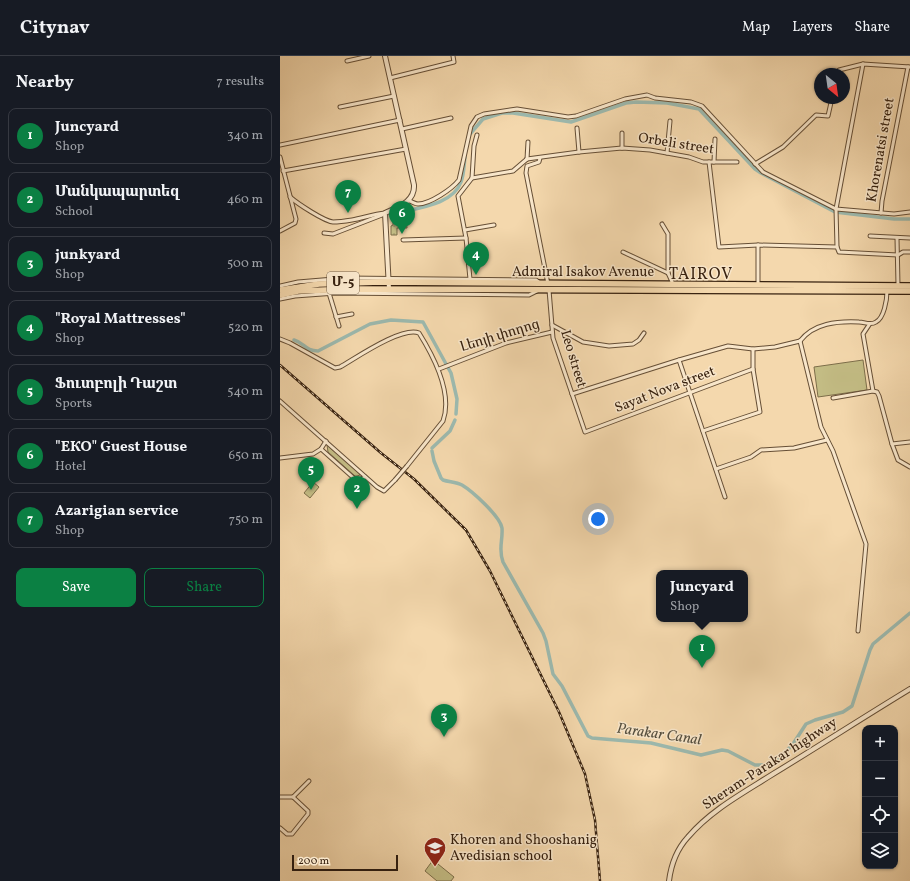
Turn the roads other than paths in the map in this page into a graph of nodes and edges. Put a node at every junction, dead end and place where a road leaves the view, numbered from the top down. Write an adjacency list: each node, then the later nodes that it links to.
1 (369, 56): 4 (street)
2 (386, 56): 8 (street)
3 (453, 56): 8 (street)
4 (346, 61)
5 (863, 64): 6 (street); 7 (street); 37 (street)
6 (909, 67): 40 (street, Khorenatsi street)
7 (847, 68)
8 (390, 78): 9 (street)
9 (394, 96): 11 (street); 13 (street)
10 (831, 104): 32 (street)
11 (340, 107)
12 (451, 118): 16 (street)
13 (400, 120): 16 (street); 21 (street)
14 (670, 121): 25 (street)
15 (577, 128): 24 (street)
16 (402, 129): 23 (street)
17 (622, 133): 22 (street)
18 (477, 135): 34 (street)
19 (715, 139): 30 (street)
20 (528, 142): 28 (street)
21 (280, 145)
22 (622, 148): 24 (street, Orbeli street); 25 (street, Orbeli street)
23 (406, 149): 33 (street); 36 (street)
24 (579, 152): 26 (street, Orbeli street)
25 (667, 153): 29 (street, Orbeli street)
26 (540, 158): 28 (street, Orbeli street); 64 (street)
27 (280, 159): 33 (street)
28 (527, 159): 34 (street)
29 (709, 162): 30 (street, Orbeli street); 51 (street)
30 (714, 162): 31 (street, Orbeli street)
31 (737, 162)
32 (755, 164): 36 (street); 37 (street)
33 (284, 171): 35 (street)
34 (472, 178): 43 (street)
35 (290, 197): 39 (street); 44 (street)
36 (409, 201): 39 (street)
37 (836, 209): 40 (street); 52 (street)
38 (910, 212): 40 (street)
39 (385, 213): 45 (street); 58 (street)
40 (881, 213)
41 (494, 224): 43 (street)
42 (662, 224): 56 (street)
43 (465, 230): 47 (street)
44 (280, 231)
45 (324, 233)
46 (870, 236): 48 (street)
47 (466, 238): 50 (street); 57 (street)
48 (897, 238): 49 (street); 55 (street)
49 (910, 238)
50 (403, 240)
51 (758, 245): 52 (street); 60 (street)
52 (837, 247): 55 (street)
53 (623, 252): 56 (street)
54 (910, 252): 55 (street)
55 (898, 255): 62 (street)
56 (668, 273): 59 (street)
57 (470, 279): 58 (street); 64 (street)
58 (389, 280): 61 (street); 64 (highway, Admiral Isakov Avenue / Մ-5); 65 (highway, Admiral Isakov Avenue / Մ-5); 66 (street)
59 (673, 284): 60 (highway, Admiral Isakov Avenue / Մ-5); 64 (highway, Admiral Isakov Avenue / Մ-5)
60 (758, 285): 62 (highway, Admiral Isakov Avenue / Մ-5)
61 (280, 286)
62 (898, 286): 63 (highway, Admiral Isakov Avenue / Մ-5)
63 (910, 286)
64 (545, 287): 66 (highway, Admiral Isakov Avenue / Մ-5); 67 (highway, Admiral Isakov Avenue / Մ-5); 74 (street, Leo street)
65 (280, 290)
66 (389, 291): 69 (highway, Admiral Isakov Avenue / Մ-5)
67 (887, 291): 68 (highway, Admiral Isakov Avenue / Մ-5); 75 (street)
68 (910, 291)
69 (329, 292): 70 (highway, Admiral Isakov Avenue / Մ-5); 71 (street); 73 (street)
70 (280, 295)
71 (280, 299)
72 (352, 314): 73 (street)
73 (336, 317): 76 (street)
74 (552, 325): 77 (street, Leo street); 78 (street)
75 (869, 325): 80 (street); 85 (street)
76 (339, 326)
77 (552, 332): 83 (street, Լեոյի փողոց); 87 (street, Leo street)
78 (644, 333)
79 (280, 339): 83 (street)
80 (800, 341): 81 (street); 92 (street)
81 (753, 349): 82 (street); 84 (street)
82 (679, 360): 86 (street); 87 (street)
83 (439, 369): 100 (street, bridge)
84 (753, 369): 86 (street, Sayat Nova street); 90 (street)
85 (873, 391): 88 (street); 95 (street)
86 (690, 392): 90 (street); 91 (street, Sayat Nova street)
87 (572, 394): 91 (street, Leo street)
88 (833, 398)
89 (280, 401): 93 (street)
90 (703, 431): 99 (street)
91 (585, 432)
92 (827, 440): 99 (street); 102 (street)
93 (326, 441): 96 (street); 100 (street)
94 (910, 442): 95 (street)
95 (892, 444): 98 (street)
96 (322, 449): 97 (street); 100 (street)
97 (280, 458)
98 (910, 467)
99 (716, 469): 101 (street)
100 (365, 477)
101 (725, 497)
102 (858, 631)
103 (910, 689): 108 (street, Sheram-Parakar highway)
104 (309, 781): 106 (street)
105 (280, 797): 106 (street)
106 (293, 797): 107 (street)
107 (280, 828)
108 (669, 881)

